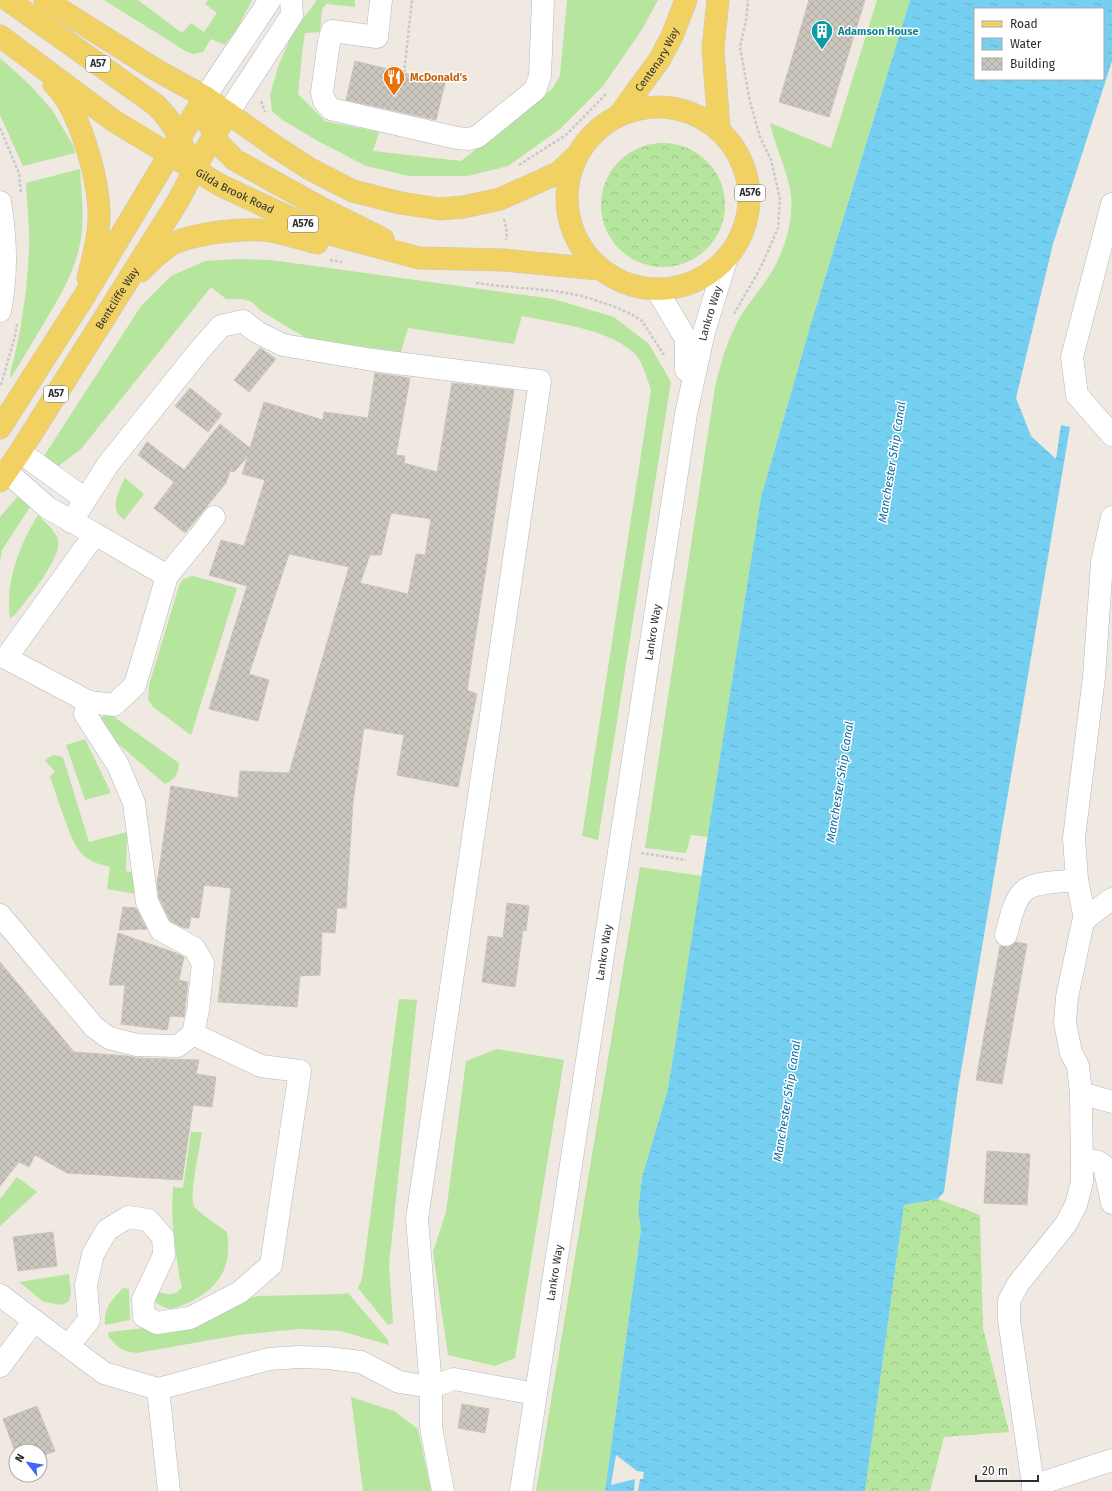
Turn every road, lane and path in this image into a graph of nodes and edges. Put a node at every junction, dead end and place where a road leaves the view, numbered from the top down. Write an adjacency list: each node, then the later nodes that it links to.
1 (8, 0): 22 (main road, A57)
2 (45, 0): 15 (main road, A576)
3 (270, 0): 15 (street)
4 (291, 0): 16 (street)
5 (381, 0): 7 (street)
6 (412, 0): 13 (path)
7 (543, 0)
8 (686, 0): 17 (main road, Centenary Way / A576)
9 (718, 0): 19 (main road)
10 (748, 0): 38 (path)
11 (0, 36): 12 (main road, Gilda Brook Road / A576)
12 (29, 59): 22 (main road, Gilda Brook Road / A576); 35 (main road)
13 (404, 73)
14 (262, 95): 18 (path)
15 (205, 97): 16 (main road, A576); 20 (main road); 22 (main road, Bentcliffe Way)
16 (228, 113): 20 (main road, Bentcliffe Way); 23 (main road, A576)
17 (620, 114): 19 (main road, A576); 21 (main road, A576)
18 (266, 116)
19 (719, 128): 29 (main road, A576)
20 (214, 136): 22 (main road, Bentcliffe Way); 26 (main road)
21 (575, 157): 23 (main road, A576); 31 (main road, A576)
22 (184, 162): 26 (main road, Gilda Brook Road / A576); 35 (main road, Bentcliffe Way); 37 (main road, Bentcliffe Way / A57)
23 (500, 200): 28 (path)
24 (0, 202): 36 (street)
25 (1112, 204): 42 (street)
26 (419, 258): 28 (main road, Gilda Brook Road / A576); 37 (main road)
27 (327, 259): 30 (path)
28 (503, 260): 31 (main road, Gilda Brook Road / A576); 33 (path)
29 (726, 260): 34 (main road, A576); 40 (street, Lankro Way)
30 (343, 262)
31 (599, 269): 34 (main road, A576)
32 (476, 282): 33 (path)
33 (500, 286): 39 (path)
34 (657, 290): 40 (street, Lankro Way)
35 (85, 295): 41 (main road, Bentcliffe Way / A57)
36 (0, 311)
37 (105, 316): 43 (main road, Bentcliffe Way / A57)
38 (733, 316)
39 (657, 343)
40 (686, 414): 71 (street, Lankro Way)
41 (0, 428)
42 (1112, 435)
43 (20, 452): 44 (main road, Bentcliffe Way / A57); 45 (street)
44 (4, 476): 48 (street)
45 (86, 499): 48 (street); 69 (street)
46 (214, 517): 50 (street)
47 (1112, 517): 55 (street)
48 (71, 522): 49 (street)
49 (95, 534): 50 (street); 51 (street)
50 (167, 576): 52 (street)
51 (3, 661): 52 (street)
52 (89, 702): 60 (street)
53 (642, 854): 54 (path)
54 (686, 860)
55 (1077, 880): 58 (street); 59 (street)
56 (1112, 899): 58 (street)
57 (0, 915): 60 (street)
58 (1086, 919): 61 (street)
59 (1006, 935)
60 (193, 1034): 67 (street)
61 (1081, 1093): 62 (street); 63 (street)
62 (1112, 1102)
63 (1082, 1162): 64 (street); 73 (street)
64 (1112, 1203)
65 (0, 1295): 66 (street)
66 (34, 1320): 67 (street); 68 (street)
67 (68, 1346): 70 (street)
68 (0, 1366)
69 (431, 1387): 70 (street); 71 (street); 75 (street)
70 (158, 1389): 74 (street)
71 (535, 1394): 76 (street, Lankro Way)
72 (1112, 1460): 73 (street)
73 (1034, 1489)
74 (169, 1491)
75 (443, 1491)
76 (521, 1491)

